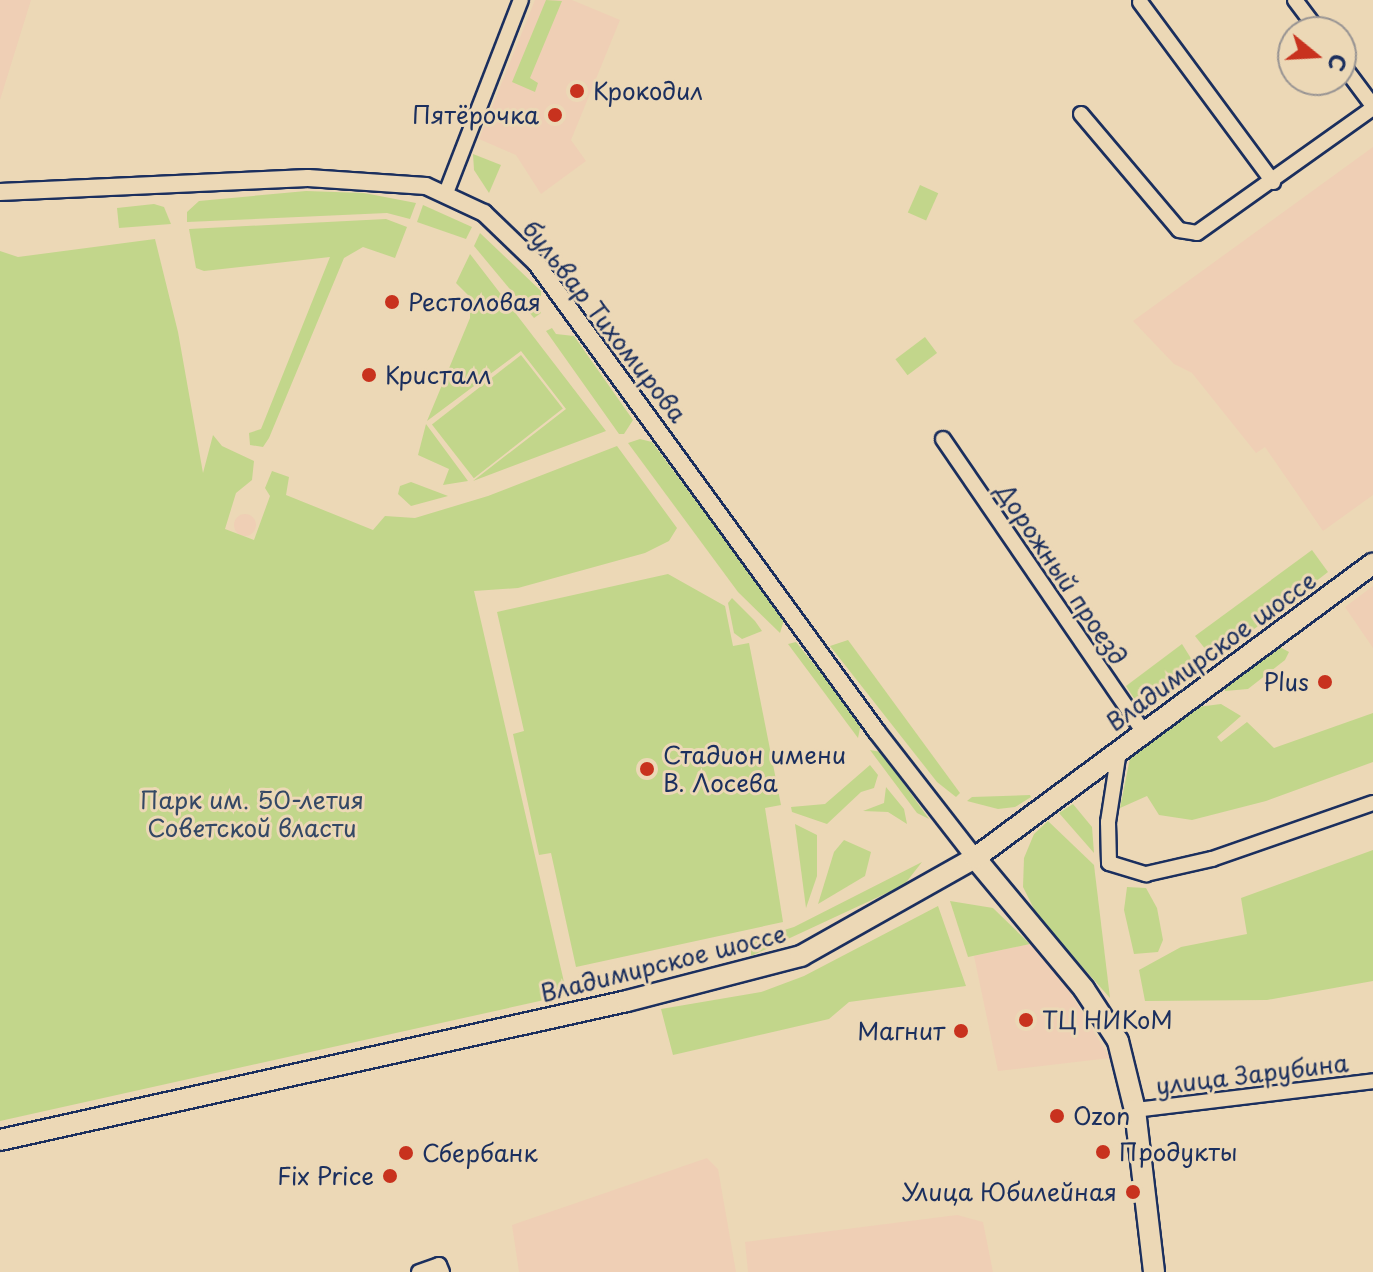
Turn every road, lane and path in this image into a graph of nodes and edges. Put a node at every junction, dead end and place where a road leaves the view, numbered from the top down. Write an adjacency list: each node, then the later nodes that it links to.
1 (521, 0): 8 (street)
2 (1140, 2): 6 (street)
3 (1357, 85): 4 (street)
4 (1373, 107): 6 (street)
5 (1081, 114): 6 (street)
6 (1273, 182)
7 (0, 192): 8 (street, бульвар Тихомирова)
8 (446, 193): 14 (street, бульвар Тихомирова)
9 (943, 439): 11 (street, Дорожный проезд)
10 (1373, 564): 11 (main road, Владимирское шоссе)
11 (1144, 733): 12 (main road, Владимирское шоссе)
12 (1119, 751): 13 (street); 14 (main road, Владимирское шоссе)
13 (1373, 803)
14 (975, 858): 16 (main road); 17 (main road, Владимирское шоссе)
15 (1373, 1081): 16 (street, улица Зарубина)
16 (1135, 1110): 20 (main road)
17 (0, 1140)
18 (440, 1268): 19 (street)
19 (419, 1272)
20 (1154, 1272)

